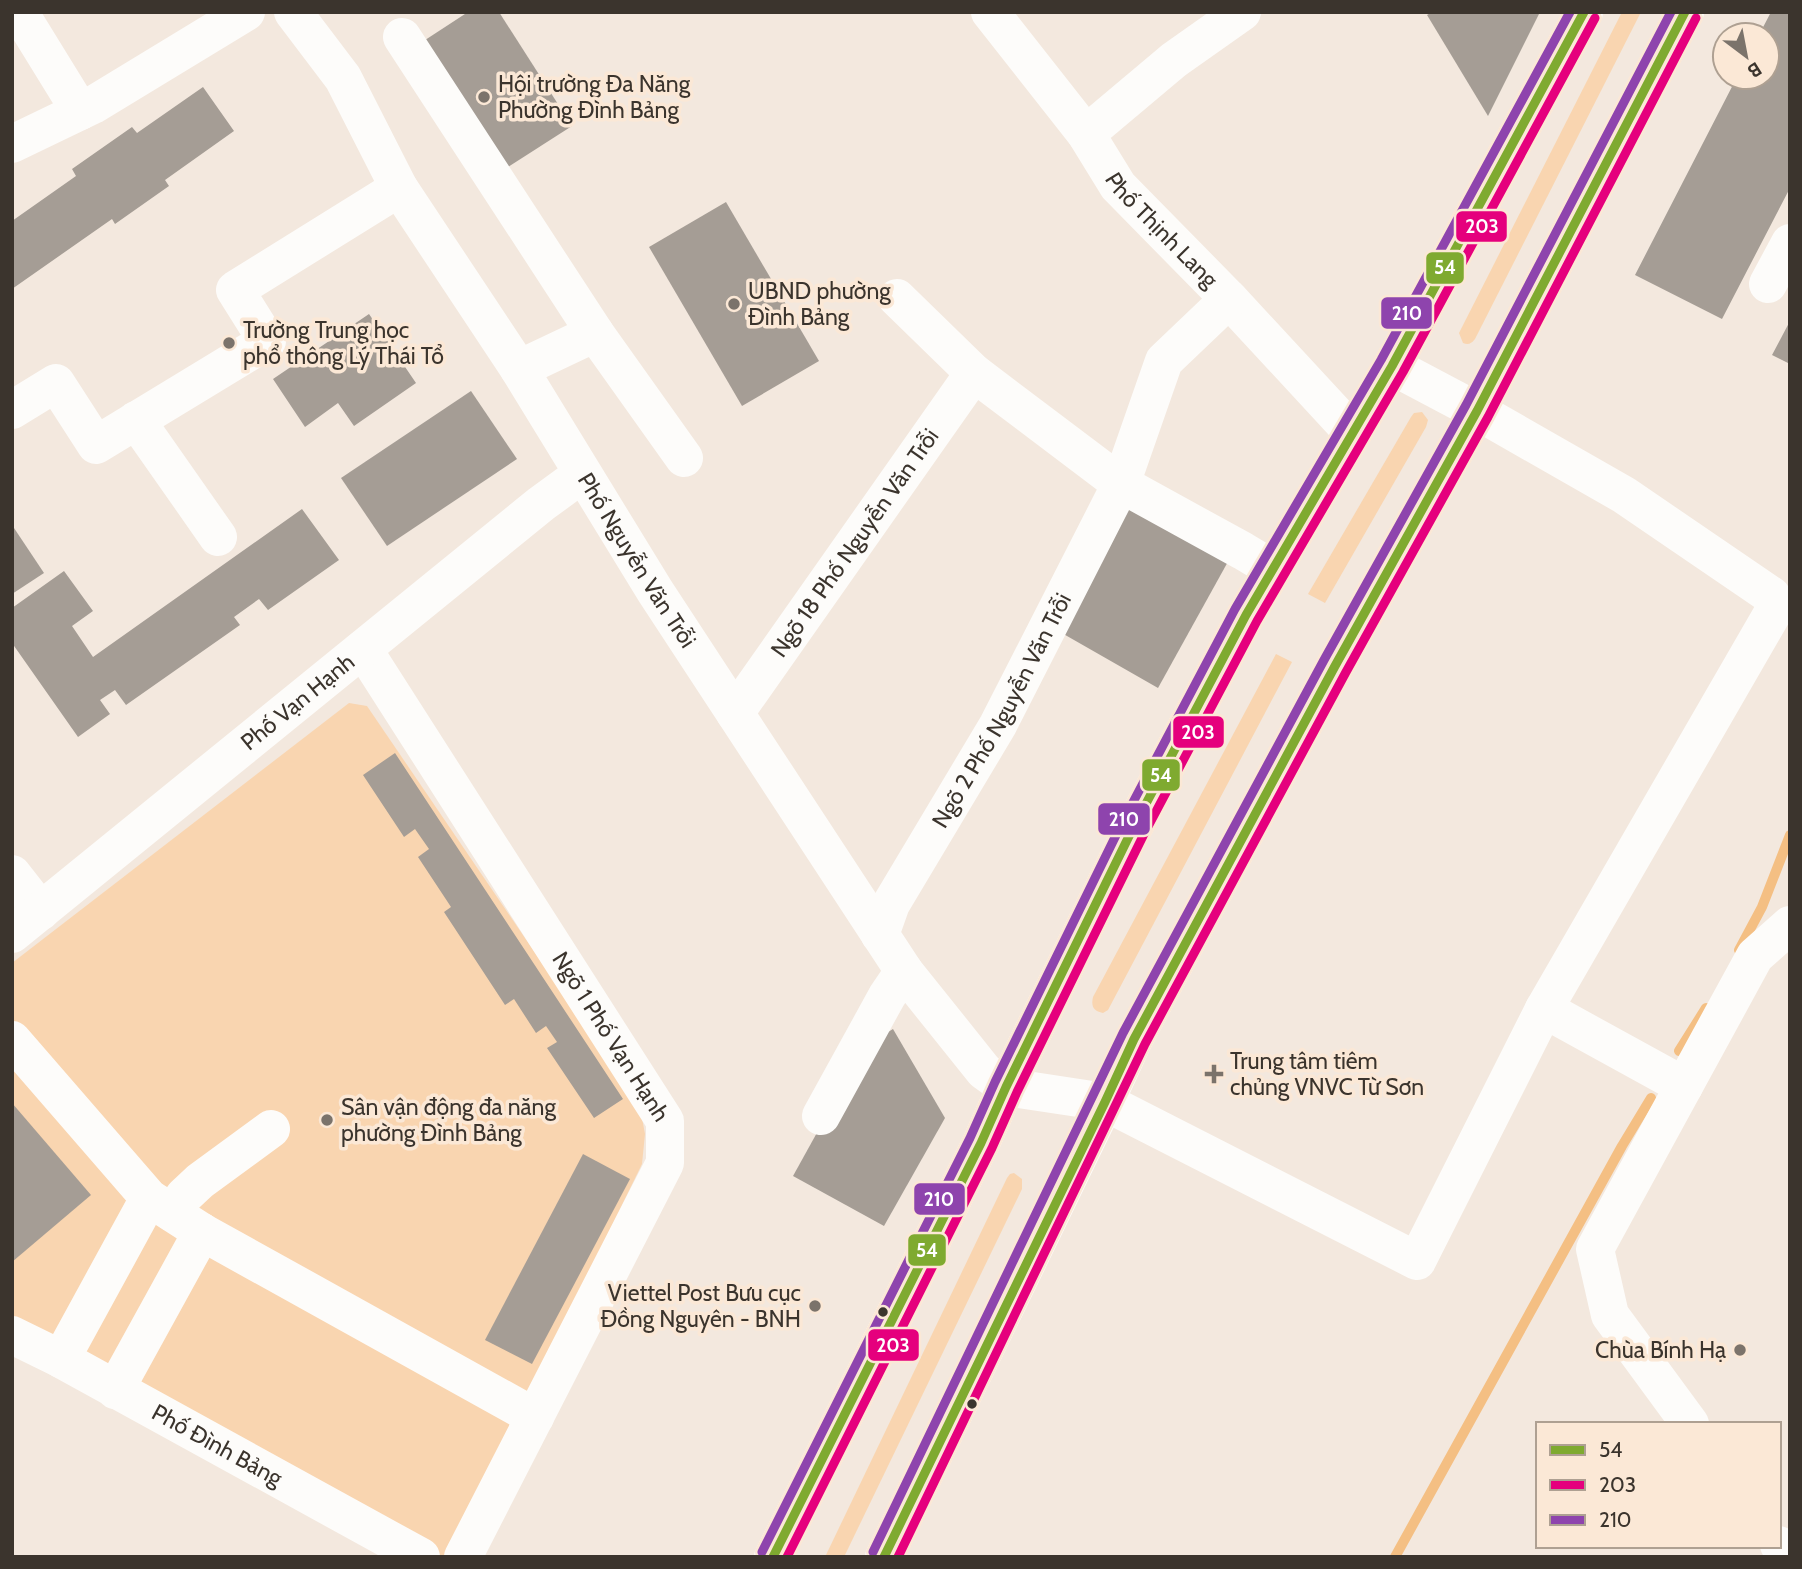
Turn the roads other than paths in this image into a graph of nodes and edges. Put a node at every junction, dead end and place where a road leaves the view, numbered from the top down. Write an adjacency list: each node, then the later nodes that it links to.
1 (19, 12): 9 (street)
2 (246, 12): 9 (street)
3 (293, 12): 12 (street, Phố Nguyễn Văn Trỗi)
4 (990, 12): 10 (street, Phố Thịnh Lang)
5 (1242, 12): 10 (street)
6 (1584, 12): 18 (street)
7 (1685, 12): 22 (street)
8 (402, 37): 17 (street)
9 (80, 111): 11 (street)
10 (1086, 134): 16 (street, Phố Thịnh Lang)
11 (12, 144)
12 (399, 188): 19 (street, Phố Nguyễn Văn Trỗi); 23 (street)
13 (1790, 243): 14 (street)
14 (1768, 284)
15 (897, 298): 20 (street)
16 (1229, 299): 24 (street, Phố Thịnh Lang); 27 (street, Ngõ 2 Phố Nguyễn Văn Trỗi)
17 (595, 333): 19 (street); 25 (street)
18 (1392, 366): 22 (street); 24 (street)
19 (519, 369): 26 (street, Phố Nguyễn Văn Trỗi)
20 (975, 373): 27 (street); 31 (street, Ngõ 18 Phố Nguyễn Văn Trỗi)
21 (12, 410): 23 (street)
22 (1477, 411): 37 (street); 41 (street)
23 (136, 420): 28 (street)
24 (1353, 433): 29 (street)
25 (684, 458)
26 (582, 474): 30 (street, Phố Vạn Hạnh); 31 (street, Phố Nguyễn Văn Trỗi)
27 (1121, 484): 29 (street); 35 (street, Ngõ 2 Phố Nguyễn Văn Trỗi)
28 (218, 537)
29 (1273, 569): 40 (street)
30 (363, 649): 33 (street, Phố Vạn Hạnh); 48 (street, Ngõ 1 Phố Vạn Hạnh)
31 (735, 713): 35 (street, Phố Nguyễn Văn Trỗi)
32 (12, 874): 33 (street)
33 (27, 922)
34 (1790, 925): 39 (street)
35 (880, 934): 36 (street, Phố Nguyễn Văn Trỗi)
36 (904, 971): 40 (street, Phố Nguyễn Văn Trỗi); 42 (street)
37 (1544, 1009): 39 (street); 41 (street)
38 (12, 1040): 44 (street)
39 (1684, 1086): 49 (street)
40 (1006, 1087): 41 (street); 52 (street)
41 (1105, 1102): 53 (street)
42 (821, 1116)
43 (271, 1129): 44 (street)
44 (174, 1214): 46 (street); 47 (street); 48 (street)
45 (12, 1335): 46 (street, Phố Đình Bảng)
46 (61, 1359): 47 (street, Phố Đình Bảng)
47 (115, 1390): 50 (street, Phố Đình Bảng)
48 (535, 1417): 51 (street, Ngõ 1 Phố Vạn Hạnh)
49 (1689, 1422)
50 (421, 1557)
51 (463, 1557)
52 (773, 1557)
53 (884, 1557)

